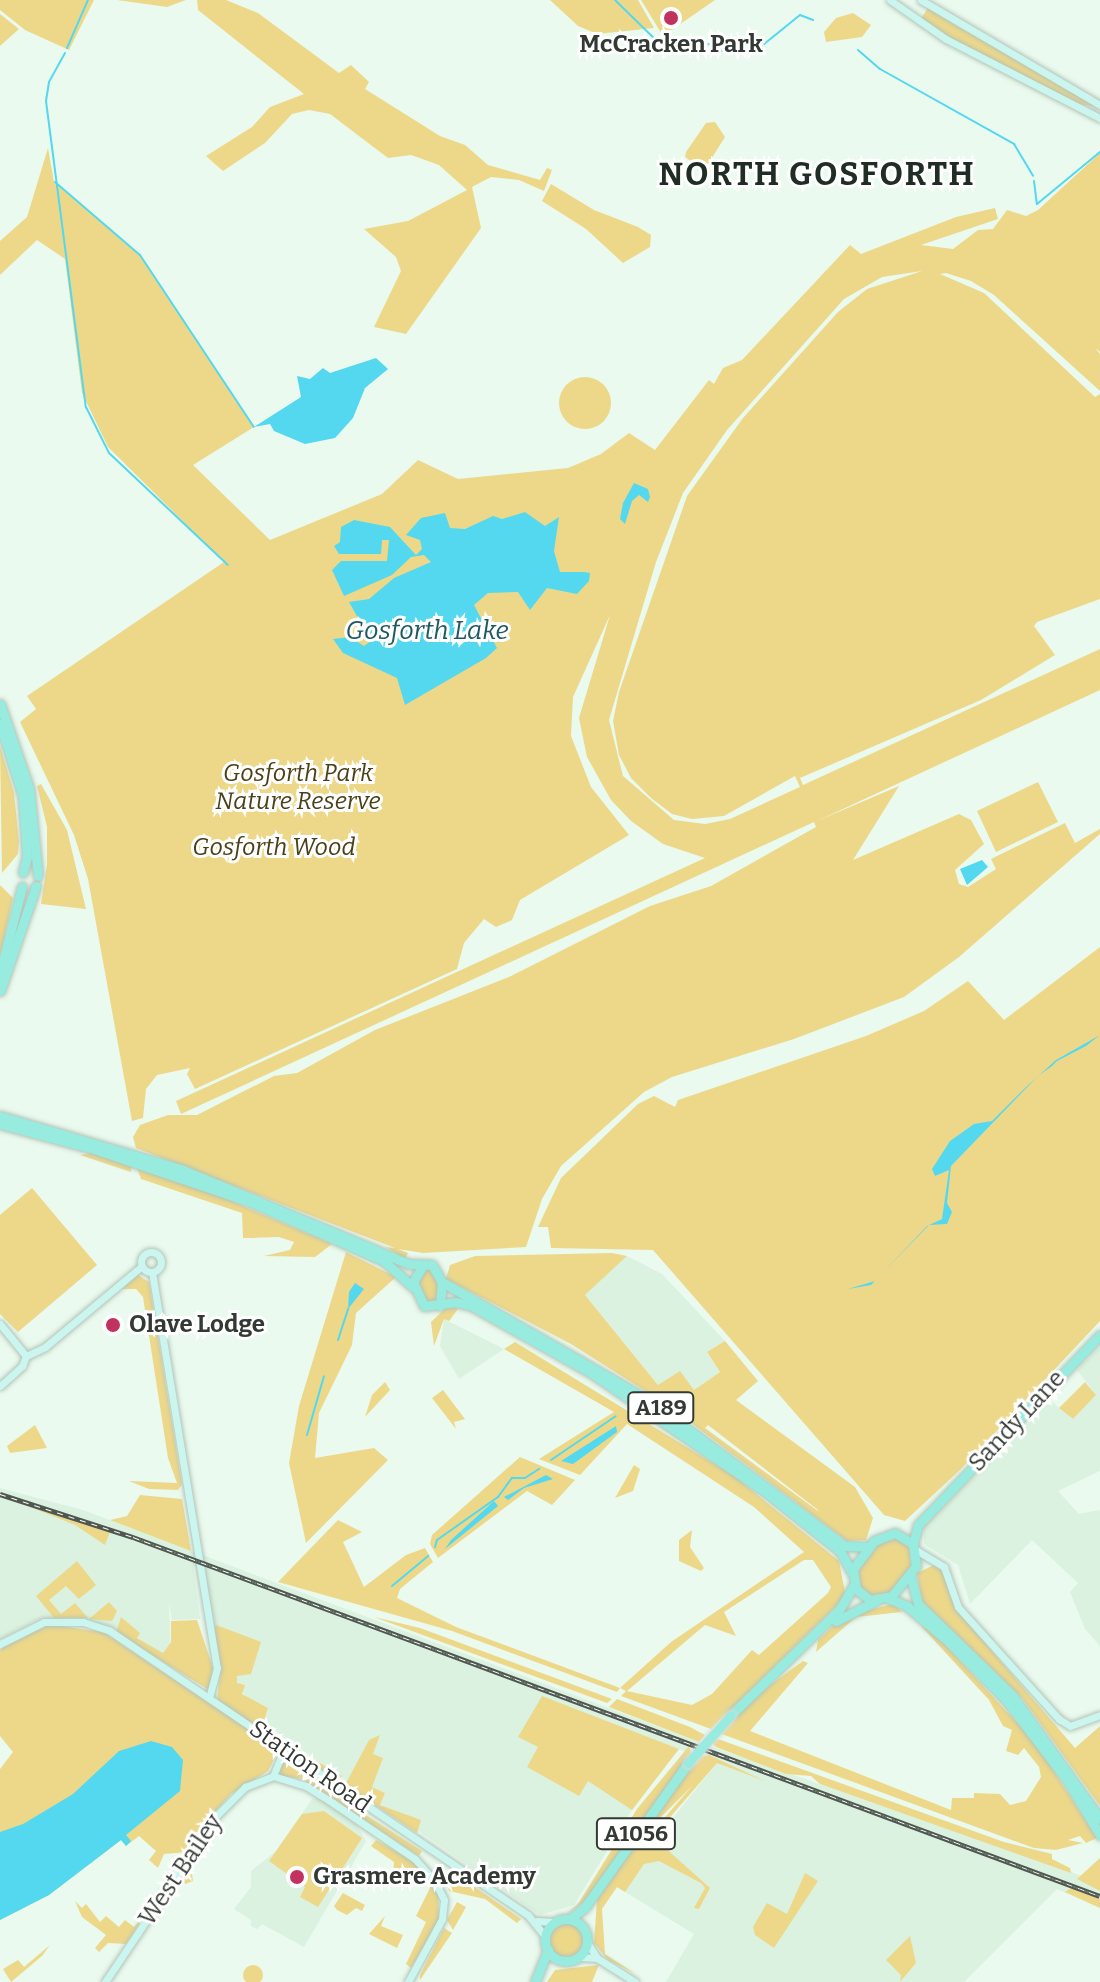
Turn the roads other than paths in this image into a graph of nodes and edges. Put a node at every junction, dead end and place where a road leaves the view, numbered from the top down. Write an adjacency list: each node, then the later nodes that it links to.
1 (890, 0): 4 (main road)
2 (921, 0): 3 (main road)
3 (1100, 105)
4 (1100, 118)
5 (0, 704): 8 (main road)
6 (0, 724): 7 (main road)
7 (23, 872): 8 (main road); 9 (main road)
8 (37, 881): 9 (main road); 11 (main road)
9 (22, 887): 10 (main road)
10 (0, 973)
11 (0, 991)
12 (0, 1116): 14 (main road)
13 (0, 1124): 18 (main road)
14 (423, 1265): 17 (main road); 18 (main road)
15 (142, 1266): 16 (main road); 16 (main road); 22 (main road)
16 (152, 1272): 36 (main road)
17 (442, 1282): 19 (main road); 26 (main road, A189)
18 (415, 1289): 19 (main road)
19 (440, 1306): 30 (main road, A189)
20 (0, 1324): 22 (main road)
21 (1100, 1335): 24 (main road, Sandy Lane)
22 (26, 1356): 23 (main road)
23 (0, 1386)
24 (934, 1507): 25 (main road, Sandy Lane); 27 (main road, Sandy Lane)
25 (895, 1533): 26 (main road); 27 (main road)
26 (869, 1547): 30 (main road)
27 (914, 1547): 28 (main road); 29 (main road)
28 (934, 1560): 29 (main road); 37 (main road)
29 (913, 1570): 32 (main road); 40 (main road)
30 (852, 1573): 31 (main road, A189)
31 (854, 1585): 33 (main road); 35 (main road, A1056)
32 (888, 1598): 33 (main road); 40 (main road)
33 (876, 1601): 35 (main road, A1056)
34 (0, 1644): 36 (main road, Station Road)
35 (759, 1689): 41 (main road, A1056, bridge)
36 (209, 1697): 38 (main road, Station Road)
37 (1100, 1715)
38 (284, 1750): 39 (main road); 43 (main road, Station Road)
39 (273, 1776): 53 (main road, West Bailey); 54 (main road)
40 (1099, 1828)
41 (585, 1907): 42 (main road, A1056); 45 (main road, A1056)
42 (571, 1918): 44 (main road); 45 (main road)
43 (537, 1921): 44 (main road); 46 (main road, Station Road)
44 (553, 1922): 46 (main road)
45 (582, 1924): 47 (main road)
46 (545, 1936): 48 (main road)
47 (588, 1944): 49 (main road); 50 (main road)
48 (548, 1950): 51 (main road); 52 (main road)
49 (580, 1957): 50 (main road); 51 (main road)
50 (597, 1958): 56 (main road)
51 (564, 1961): 52 (main road)
52 (544, 1969): 55 (main road)
53 (105, 1982)
54 (408, 1982)
55 (535, 1982)
56 (635, 1982)

